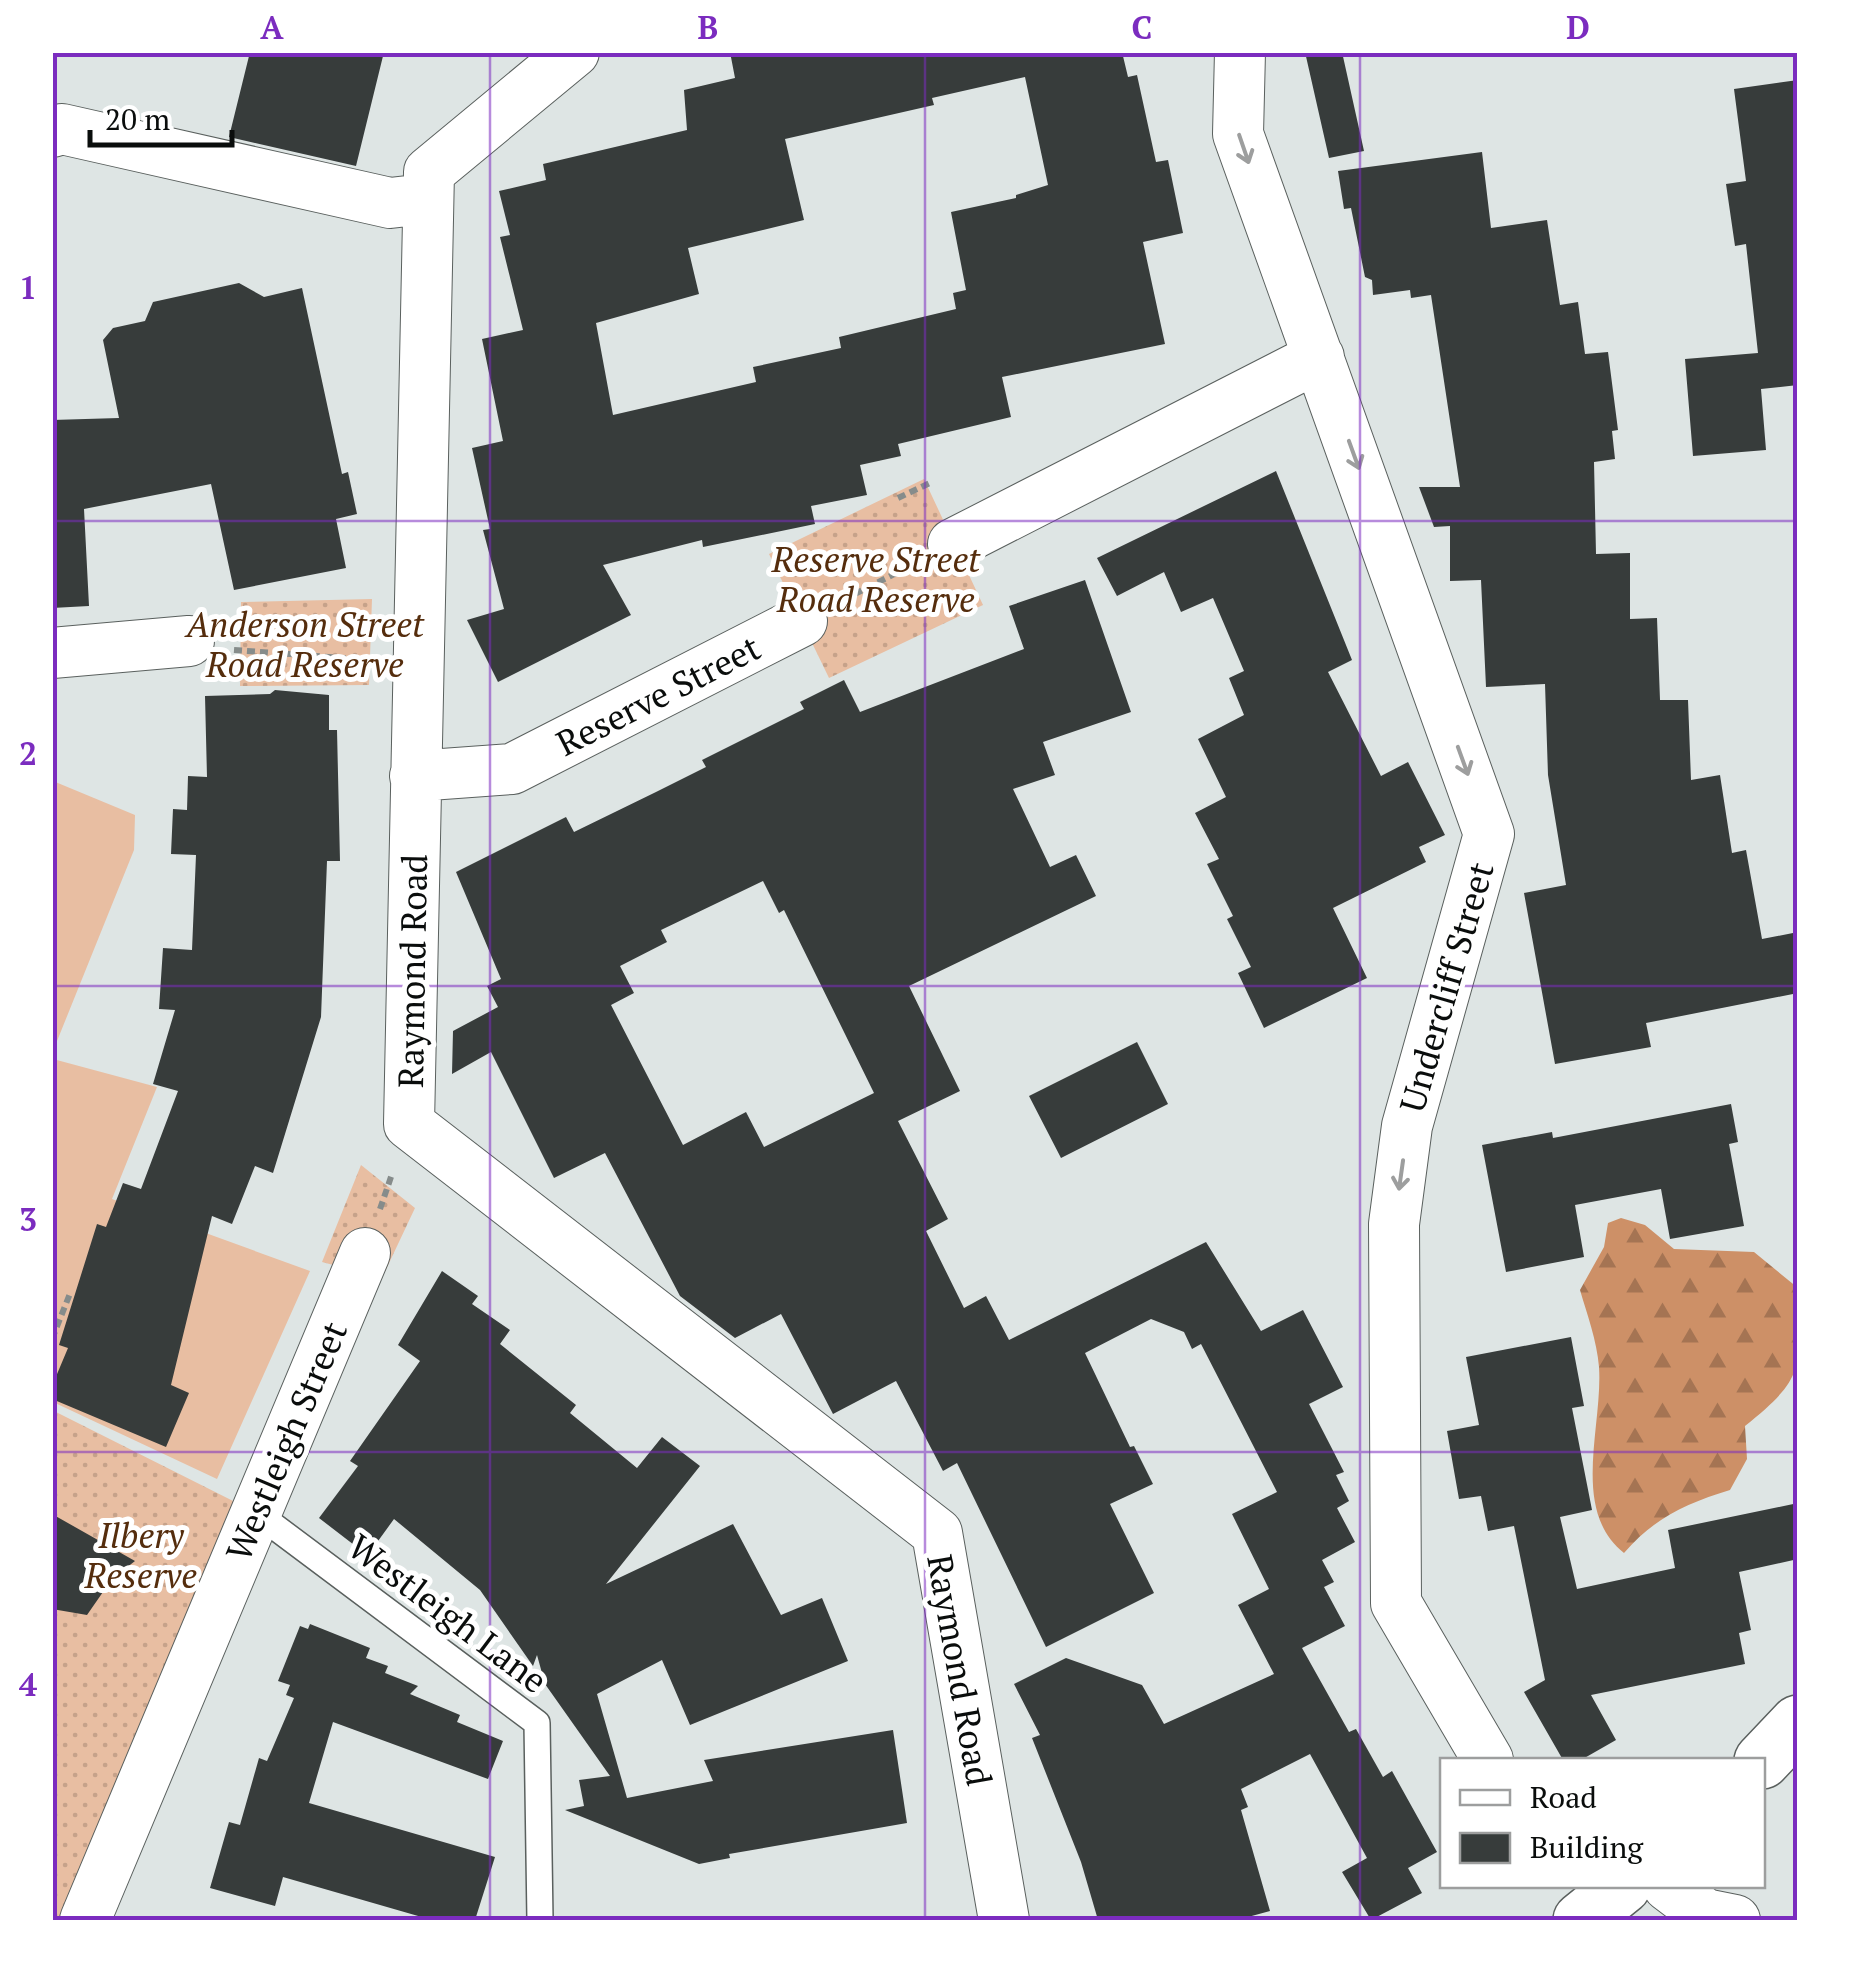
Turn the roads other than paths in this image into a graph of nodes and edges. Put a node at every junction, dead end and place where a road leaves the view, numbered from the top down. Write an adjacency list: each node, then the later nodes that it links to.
1 (574, 52): 4 (street)
2 (1240, 52): 5 (street, Undercliff Street, one-way to 5)
3 (52, 132): 4 (street)
4 (426, 199): 10 (street, Raymond Road)
5 (1319, 357): 6 (street); 14 (street, Undercliff Street, one-way to 14)
6 (954, 544)
7 (802, 622): 10 (street, Reserve Street)
8 (189, 641): 9 (street)
9 (52, 653)
10 (415, 776): 19 (street, Raymond Road)
11 (365, 1253): 12 (street, Westleigh Street)
12 (255, 1512): 17 (street, Westleigh Street); 18 (lane, Westleigh Lane)
13 (1798, 1723): 15 (street)
14 (1487, 1758)
15 (1765, 1758)
16 (1671, 1888): 20 (street)
17 (85, 1920)
18 (540, 1920)
19 (1004, 1920)
20 (1735, 1920)

